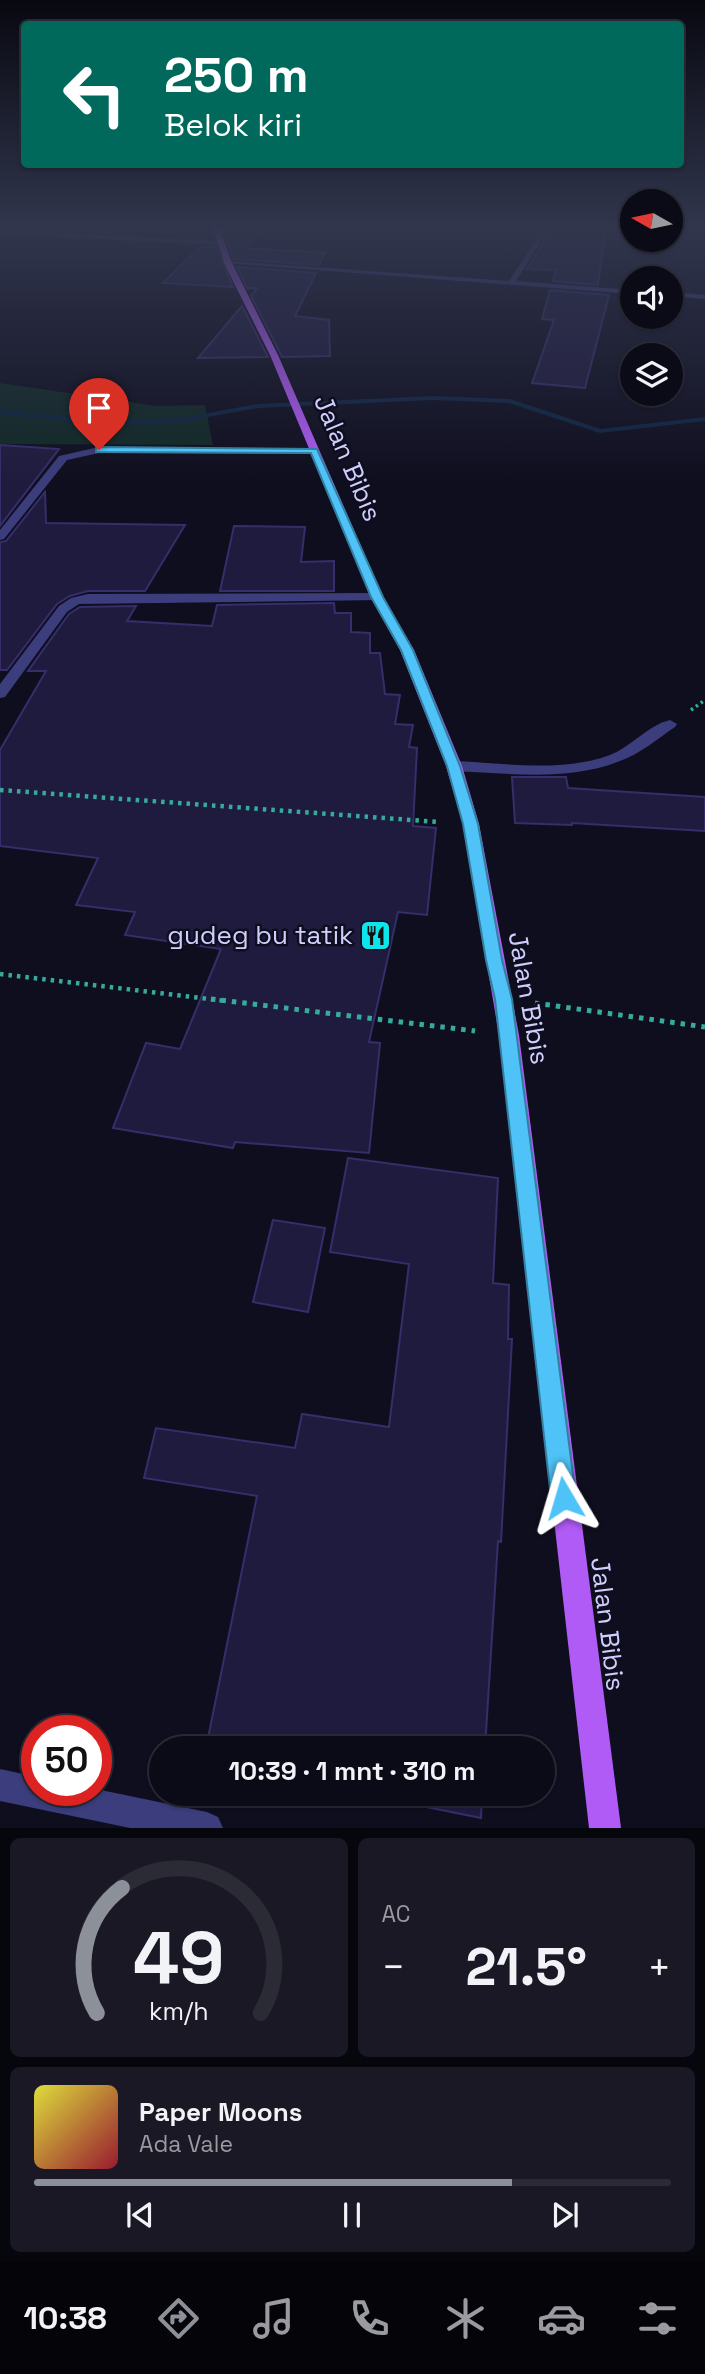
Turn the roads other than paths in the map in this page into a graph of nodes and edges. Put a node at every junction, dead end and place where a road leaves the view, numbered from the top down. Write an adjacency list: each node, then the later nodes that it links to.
1 (253, 312): 2 (main road, Jalan Bibis)
2 (314, 451): 3 (street); 4 (main road, Jalan Bibis)
3 (0, 537)
4 (377, 597): 5 (street); 7 (main road, Jalan Bibis)
5 (0, 694)
6 (670, 724): 7 (street)
7 (454, 766): 10 (main road, Jalan Bibis)
8 (0, 1785): 9 (street)
9 (207, 1828)
10 (605, 1828)

